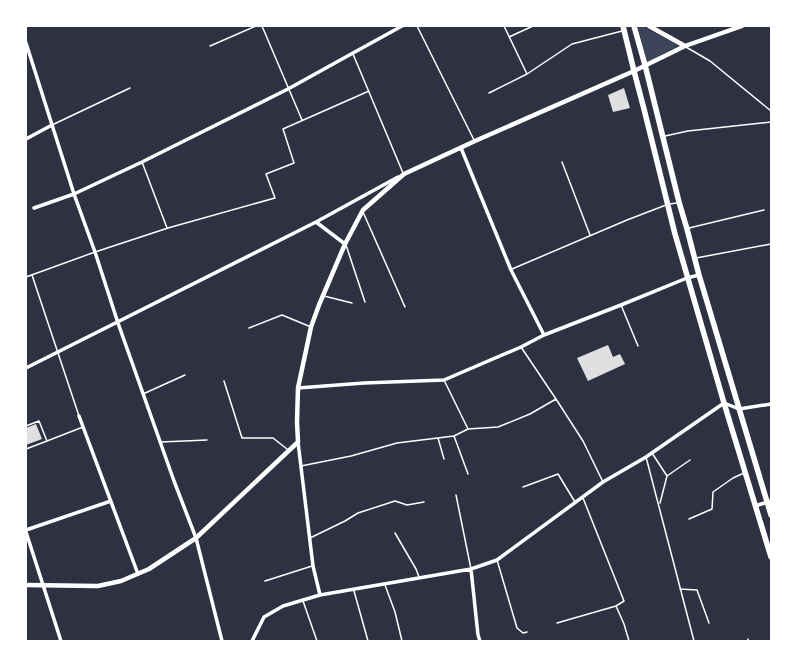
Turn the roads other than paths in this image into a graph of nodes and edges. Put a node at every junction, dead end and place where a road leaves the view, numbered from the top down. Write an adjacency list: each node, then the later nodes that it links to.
1 (256, 26): 13 (lane)
2 (262, 26): 20 (lane)
3 (402, 26): 15 (street)
4 (417, 26): 29 (lane)
5 (504, 26): 11 (lane)
6 (534, 26): 11 (lane)
7 (634, 26): 16 (main road)
8 (649, 26): 14 (street)
9 (742, 26): 14 (street)
10 (624, 28): 17 (main road); 18 (lane)
11 (509, 37): 18 (lane)
12 (26, 43): 26 (street)
13 (210, 46)
14 (684, 46): 16 (street); 23 (lane)
15 (353, 53): 20 (street); 21 (lane)
16 (646, 65): 17 (street); 27 (main road)
17 (634, 71): 29 (street); 36 (main road)
18 (527, 74): 22 (lane)
19 (130, 88): 26 (lane)
20 (288, 89): 24 (lane); 31 (street)
21 (369, 91): 24 (lane); 33 (lane)
22 (489, 93)
23 (771, 111)
24 (302, 120): 41 (lane)
25 (771, 122): 27 (lane)
26 (52, 125): 28 (street); 34 (street)
27 (663, 137): 35 (main road)
28 (26, 139)
29 (475, 141): 30 (street)
30 (461, 148): 33 (street); 48 (street)
31 (142, 162): 34 (street); 41 (lane)
32 (562, 162): 43 (lane)
33 (404, 174): 38 (street); 40 (street)
34 (74, 194): 37 (street); 46 (street)
35 (679, 202): 36 (lane); 42 (main road)
36 (667, 205): 43 (lane); 52 (main road)
37 (34, 208)
38 (362, 210): 44 (street); 57 (lane)
39 (764, 210): 42 (lane)
40 (316, 222): 44 (street); 58 (street)
41 (168, 228): 46 (lane)
42 (687, 229): 47 (main road)
43 (590, 235): 48 (lane)
44 (345, 244): 53 (street); 54 (lane)
45 (771, 244): 47 (lane)
46 (95, 252): 49 (lane); 58 (street)
47 (694, 258): 50 (main road)
48 (510, 270): 61 (street)
49 (32, 275): 51 (lane); 64 (lane)
50 (699, 275): 52 (street); 74 (main road)
51 (26, 277)
52 (687, 278): 56 (street); 72 (main road)
53 (322, 296): 55 (lane); 59 (street)
54 (365, 302)
55 (352, 303)
56 (621, 305): 61 (street); 62 (lane)
57 (405, 307)
58 (118, 323): 64 (street); 70 (street)
59 (311, 327): 60 (lane); 69 (street)
60 (249, 328)
61 (544, 335): 63 (street)
62 (638, 346)
63 (521, 347): 67 (street); 71 (lane)
64 (58, 353): 65 (street); 75 (lane)
65 (26, 368)
66 (185, 375): 70 (lane)
67 (444, 380): 69 (street); 78 (lane)
68 (224, 381): 86 (lane)
69 (298, 388): 84 (street)
70 (143, 394): 83 (street)
71 (556, 399): 78 (lane); 95 (lane)
72 (724, 403): 74 (street); 87 (street); 92 (main road)
73 (771, 404): 74 (street)
74 (740, 409): 102 (main road)
75 (79, 416): 77 (street)
76 (26, 426): 82 (lane)
77 (83, 427): 82 (lane); 99 (street)
78 (468, 429): 79 (lane)
79 (454, 436): 80 (lane); 93 (lane)
80 (438, 438): 89 (lane); 91 (lane)
81 (207, 440): 83 (lane)
82 (47, 441): 85 (lane)
83 (160, 442): 109 (street)
84 (298, 442): 86 (street); 91 (street)
85 (26, 449)
86 (290, 451): 109 (street)
87 (652, 453): 88 (street); 94 (lane)
88 (646, 457): 95 (street); 103 (lane)
89 (444, 459)
90 (690, 460): 94 (lane)
91 (301, 466): 110 (street)
92 (744, 472): 104 (main road); 106 (lane)
93 (468, 474)
94 (667, 476): 103 (lane)
95 (603, 482): 98 (street)
96 (523, 487): 101 (lane)
97 (456, 495): 114 (lane)
98 (582, 497): 101 (street); 125 (lane)
99 (111, 501): 107 (street); 115 (street)
100 (424, 502): 110 (lane)
101 (575, 502): 112 (street)
102 (769, 502): 104 (street); 105 (main road)
103 (659, 505): 122 (lane)
104 (755, 506): 111 (main road)
105 (771, 515)
106 (689, 519)
107 (26, 531): 120 (street)
108 (395, 533): 116 (lane)
109 (196, 538): 115 (street); 130 (street)
110 (310, 538): 113 (street)
111 (771, 557)
112 (497, 560): 114 (street); 128 (lane)
113 (313, 566): 117 (lane); 123 (street)
114 (471, 569): 116 (street); 135 (street)
115 (138, 574): 120 (street)
116 (419, 578): 118 (street)
117 (265, 581)
118 (385, 583): 121 (street); 134 (lane)
119 (26, 585): 120 (street)
120 (44, 585): 129 (street)
121 (354, 589): 123 (street); 133 (lane)
122 (680, 589): 126 (lane); 137 (lane)
123 (320, 595): 124 (street)
124 (303, 600): 131 (street); 132 (lane)
125 (616, 606): 127 (lane); 136 (lane)
126 (709, 623)
127 (557, 624)
128 (527, 632)
129 (62, 641)
130 (222, 641)
131 (252, 641)
132 (317, 641)
133 (368, 641)
134 (402, 641)
135 (480, 641)
136 (629, 641)
137 (694, 641)

